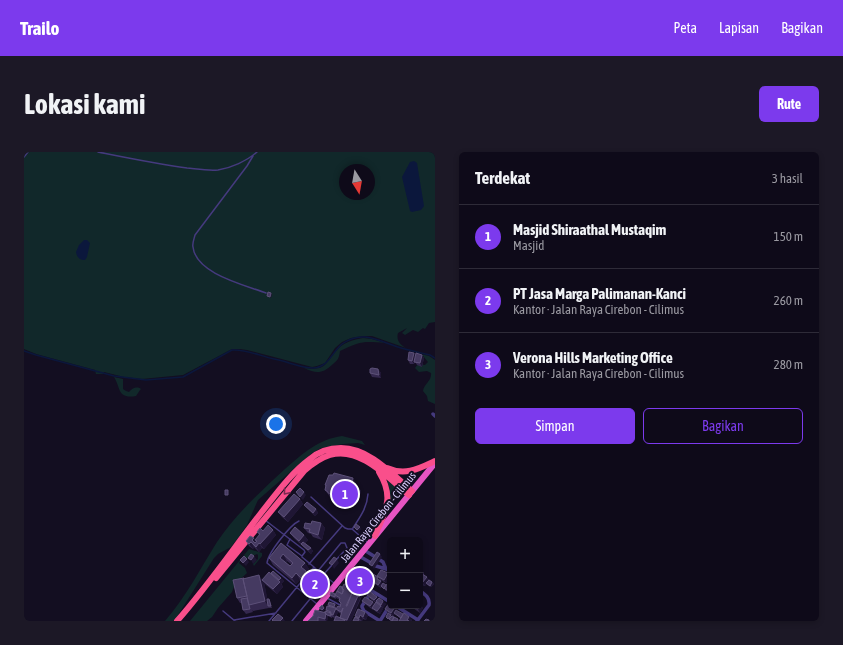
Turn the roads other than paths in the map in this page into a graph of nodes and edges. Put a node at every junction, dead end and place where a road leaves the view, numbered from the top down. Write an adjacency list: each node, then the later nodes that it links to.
1 (28, 152): 5 (lane)
2 (98, 152): 4 (lane)
3 (257, 152): 4 (lane)
4 (253, 156): 6 (lane)
5 (24, 157)
6 (266, 293)
7 (435, 464): 8 (highway); 9 (highway, Jalan Raya Cirebon - Cilimus)
8 (380, 468): 9 (highway); 12 (highway, one-way to 12); 17 (highway); 43 (highway)
9 (410, 493): 17 (highway, Jalan Raya Cirebon - Cilimus)
10 (368, 494): 15 (lane)
11 (311, 497): 14 (lane)
12 (264, 519): 16 (lane); 44 (highway)
13 (299, 521): 16 (lane)
14 (342, 526): 15 (lane); 23 (lane)
15 (352, 529): 19 (lane)
16 (285, 535): 18 (lane); 31 (lane)
17 (375, 536): 19 (highway, Jalan Raya Cirebon - Cilimus)
18 (290, 539): 22 (lane); 22 (lane)
19 (369, 544): 20 (highway, Jalan Raya Cirebon - Cilimus)
20 (364, 550): 21 (highway, Jalan Raya Cirebon - Cilimus); 25 (street)
21 (359, 556): 25 (street); 30 (highway, Jalan Raya Cirebon - Cilimus)
22 (301, 557): 23 (lane)
23 (310, 564): 24 (lane)
24 (314, 567): 26 (lane); 27 (lane)
25 (386, 569)
26 (318, 570): 28 (lane); 28 (lane)
27 (308, 575)
28 (324, 575): 30 (lane)
29 (302, 581): 31 (lane)
30 (336, 584): 33 (highway, Jalan Raya Cirebon - Cilimus)
31 (297, 588): 34 (lane); 41 (lane)
32 (423, 593): 51 (street)
33 (326, 597): 36 (lane); 37 (highway, Jalan Raya Cirebon - Cilimus)
34 (310, 599): 37 (lane); 47 (lane)
35 (387, 602): 42 (street)
36 (340, 605)
37 (318, 606): 48 (highway, Jalan Raya Cirebon - Cilimus)
38 (387, 609): 50 (street)
39 (400, 609): 51 (street)
40 (223, 612): 45 (lane)
41 (276, 613): 45 (lane); 46 (lane)
42 (372, 616): 49 (street); 50 (street)
43 (177, 621)
44 (181, 621)
45 (234, 621)
46 (269, 621)
47 (292, 621)
48 (306, 621)
49 (369, 621)
50 (380, 621)
51 (418, 621)

